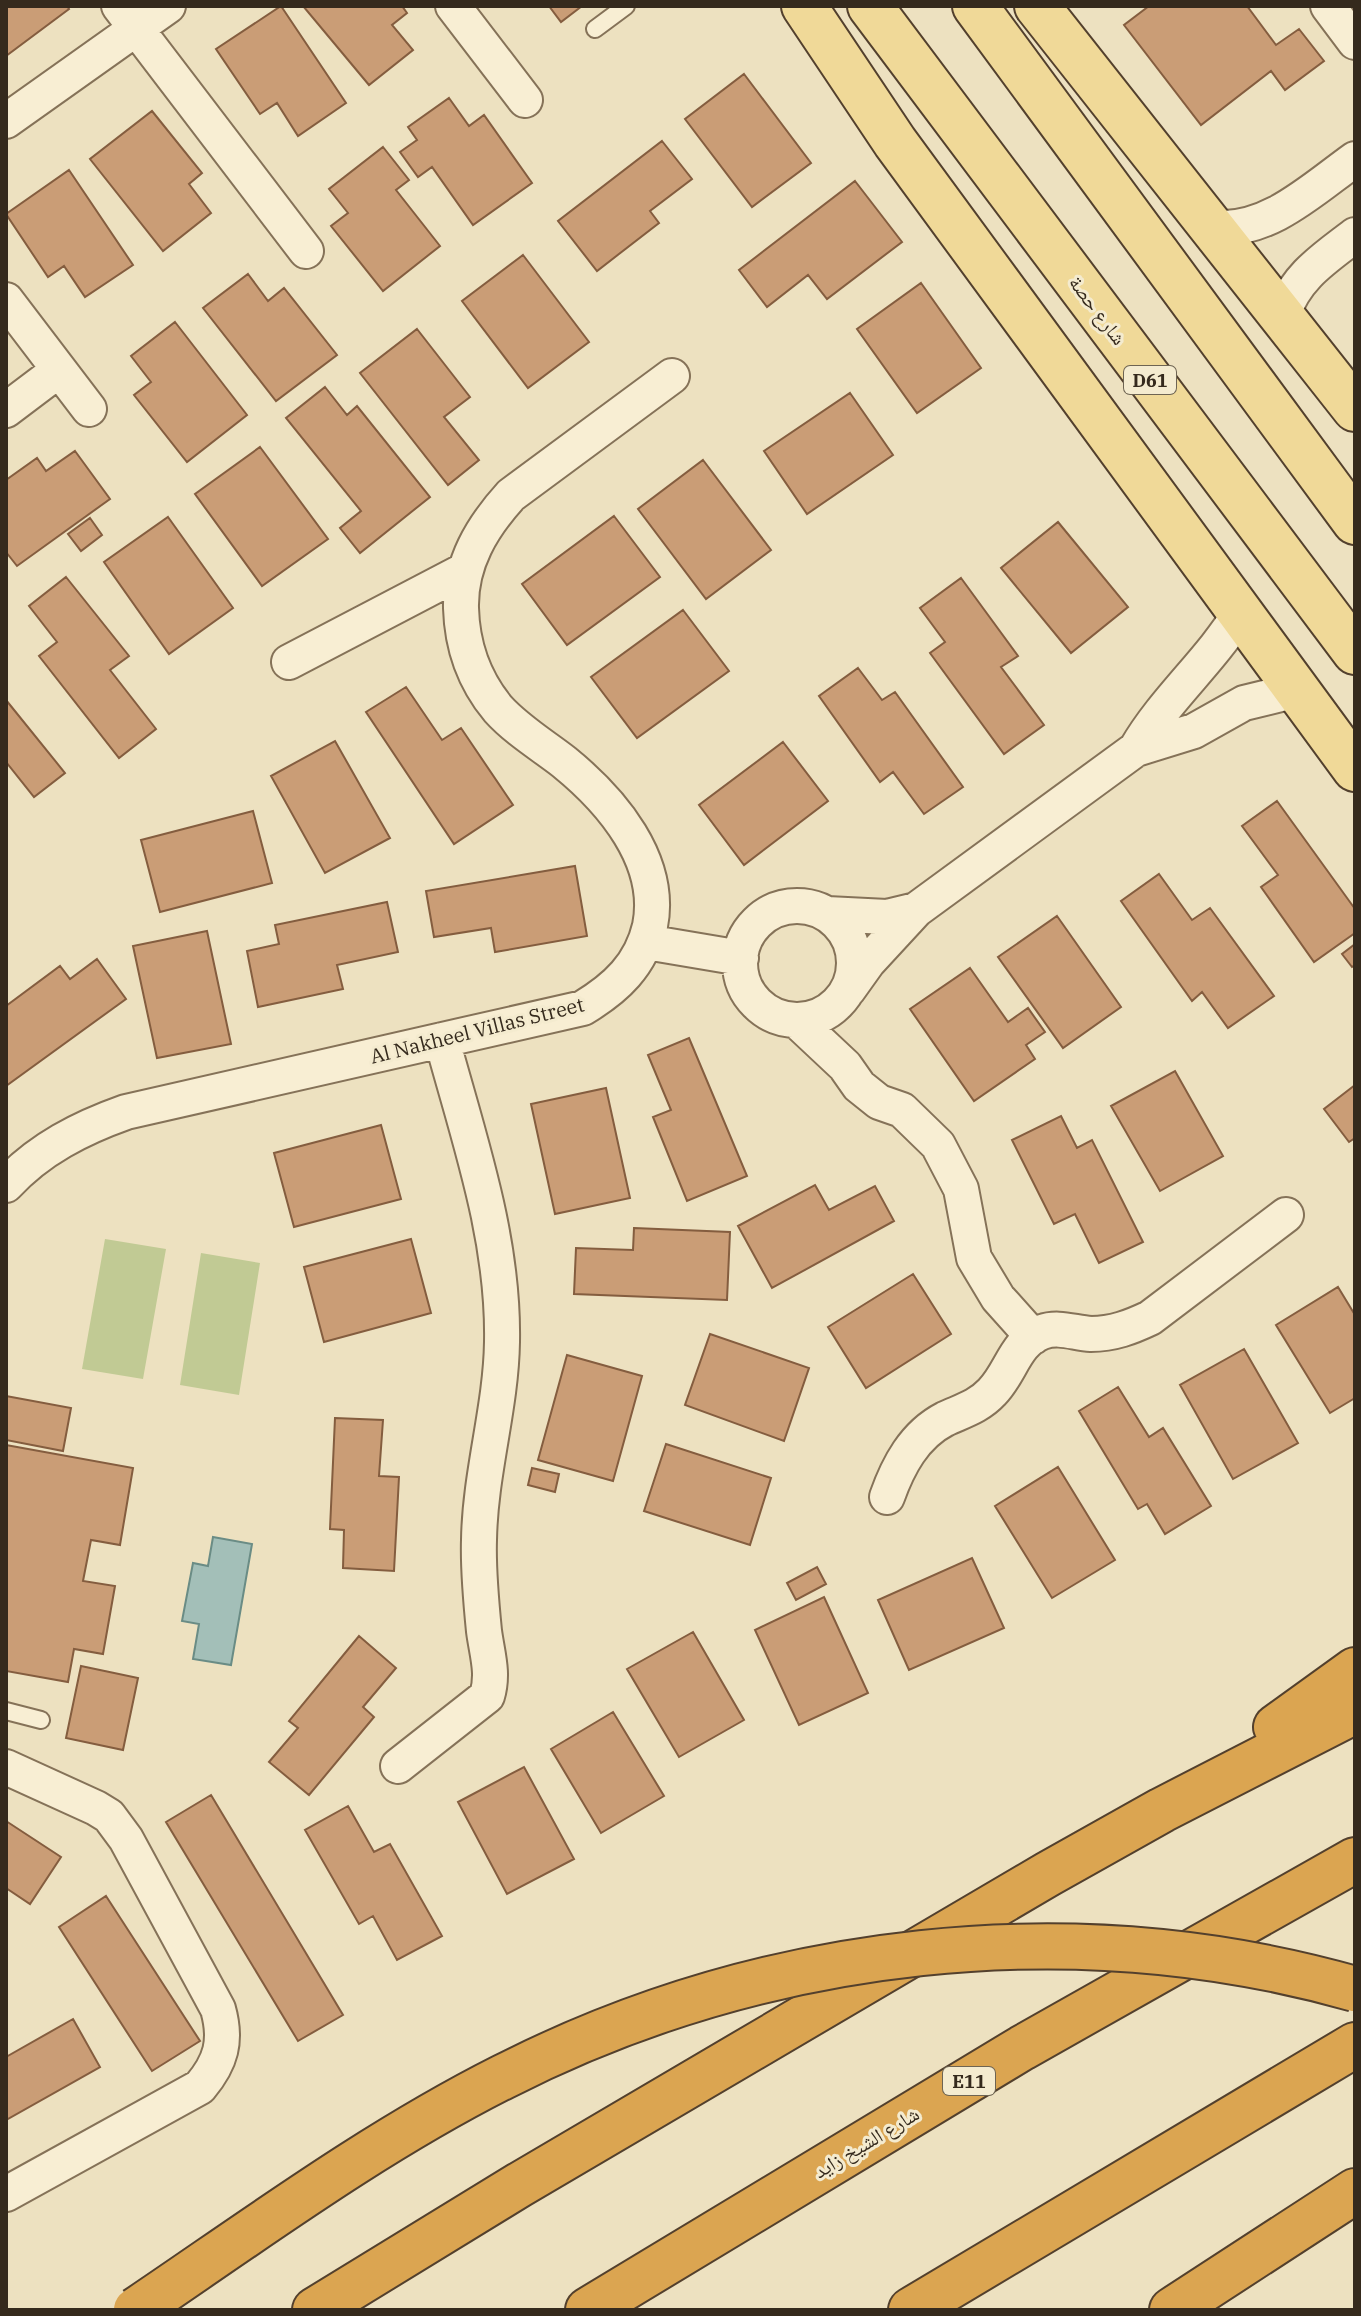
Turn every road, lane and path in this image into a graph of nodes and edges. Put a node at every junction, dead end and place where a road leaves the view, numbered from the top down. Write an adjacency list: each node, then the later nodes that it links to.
1 (168, 6): 9 (street)
2 (453, 6): 12 (street)
3 (626, 6): 10 (lane)
4 (804, 6): 27 (main road)
5 (870, 6): 28 (main road, شارع حصة / D61)
6 (975, 6): 25 (main road)
7 (1037, 6): 15 (main road)
8 (1328, 6): 11 (street)
9 (128, 17): 13 (street); 17 (street)
10 (595, 29)
11 (1355, 42)
12 (525, 100)
13 (6, 121)
14 (1355, 159): 15 (street)
15 (1215, 228): 19 (main road)
16 (1355, 235): 19 (street)
17 (306, 251)
18 (6, 300): 20 (street)
19 (1283, 314): 23 (main road)
20 (59, 370): 22 (street); 24 (street)
21 (672, 376): 26 (street, Al Nakheel Villas Street)
22 (89, 409)
23 (1355, 409)
24 (6, 410)
25 (1355, 522)
26 (465, 570): 29 (street); 35 (street, Al Nakheel Villas Street)
27 (1240, 613): 30 (main road); 31 (street)
28 (1355, 652)
29 (289, 662)
30 (1297, 690): 31 (street); 32 (main road)
31 (1136, 749): 33 (street)
32 (1355, 769)
33 (916, 910): 34 (street); 37 (street)
34 (827, 914): 36 (street); 37 (street)
35 (646, 942): 36 (street); 39 (street, Al Nakheel Villas Street)
36 (741, 958): 38 (street)
37 (844, 996): 38 (street); 40 (street)
38 (796, 1020): 40 (street)
39 (442, 1040): 41 (street, Al Nakheel Villas Street); 49 (street)
40 (845, 1066): 43 (street)
41 (9, 1174)
42 (1286, 1215): 43 (street)
43 (1033, 1337): 44 (street)
44 (887, 1497)
45 (1355, 1670): 51 (highway)
46 (6, 1711): 48 (lane)
47 (1355, 1711): 51 (highway)
48 (41, 1720)
49 (398, 1766)
50 (6, 1767): 56 (street)
51 (1162, 1810): 58 (highway)
52 (1355, 1860): 59 (highway, شارع الشيخ زايد / E11)
53 (1355, 1989): 57 (highway, bridge)
54 (1355, 2045): 60 (highway)
55 (1355, 2191): 61 (highway)
56 (6, 2194)
57 (136, 2310)
58 (315, 2310)
59 (588, 2310)
60 (911, 2310)
61 (1172, 2310)

